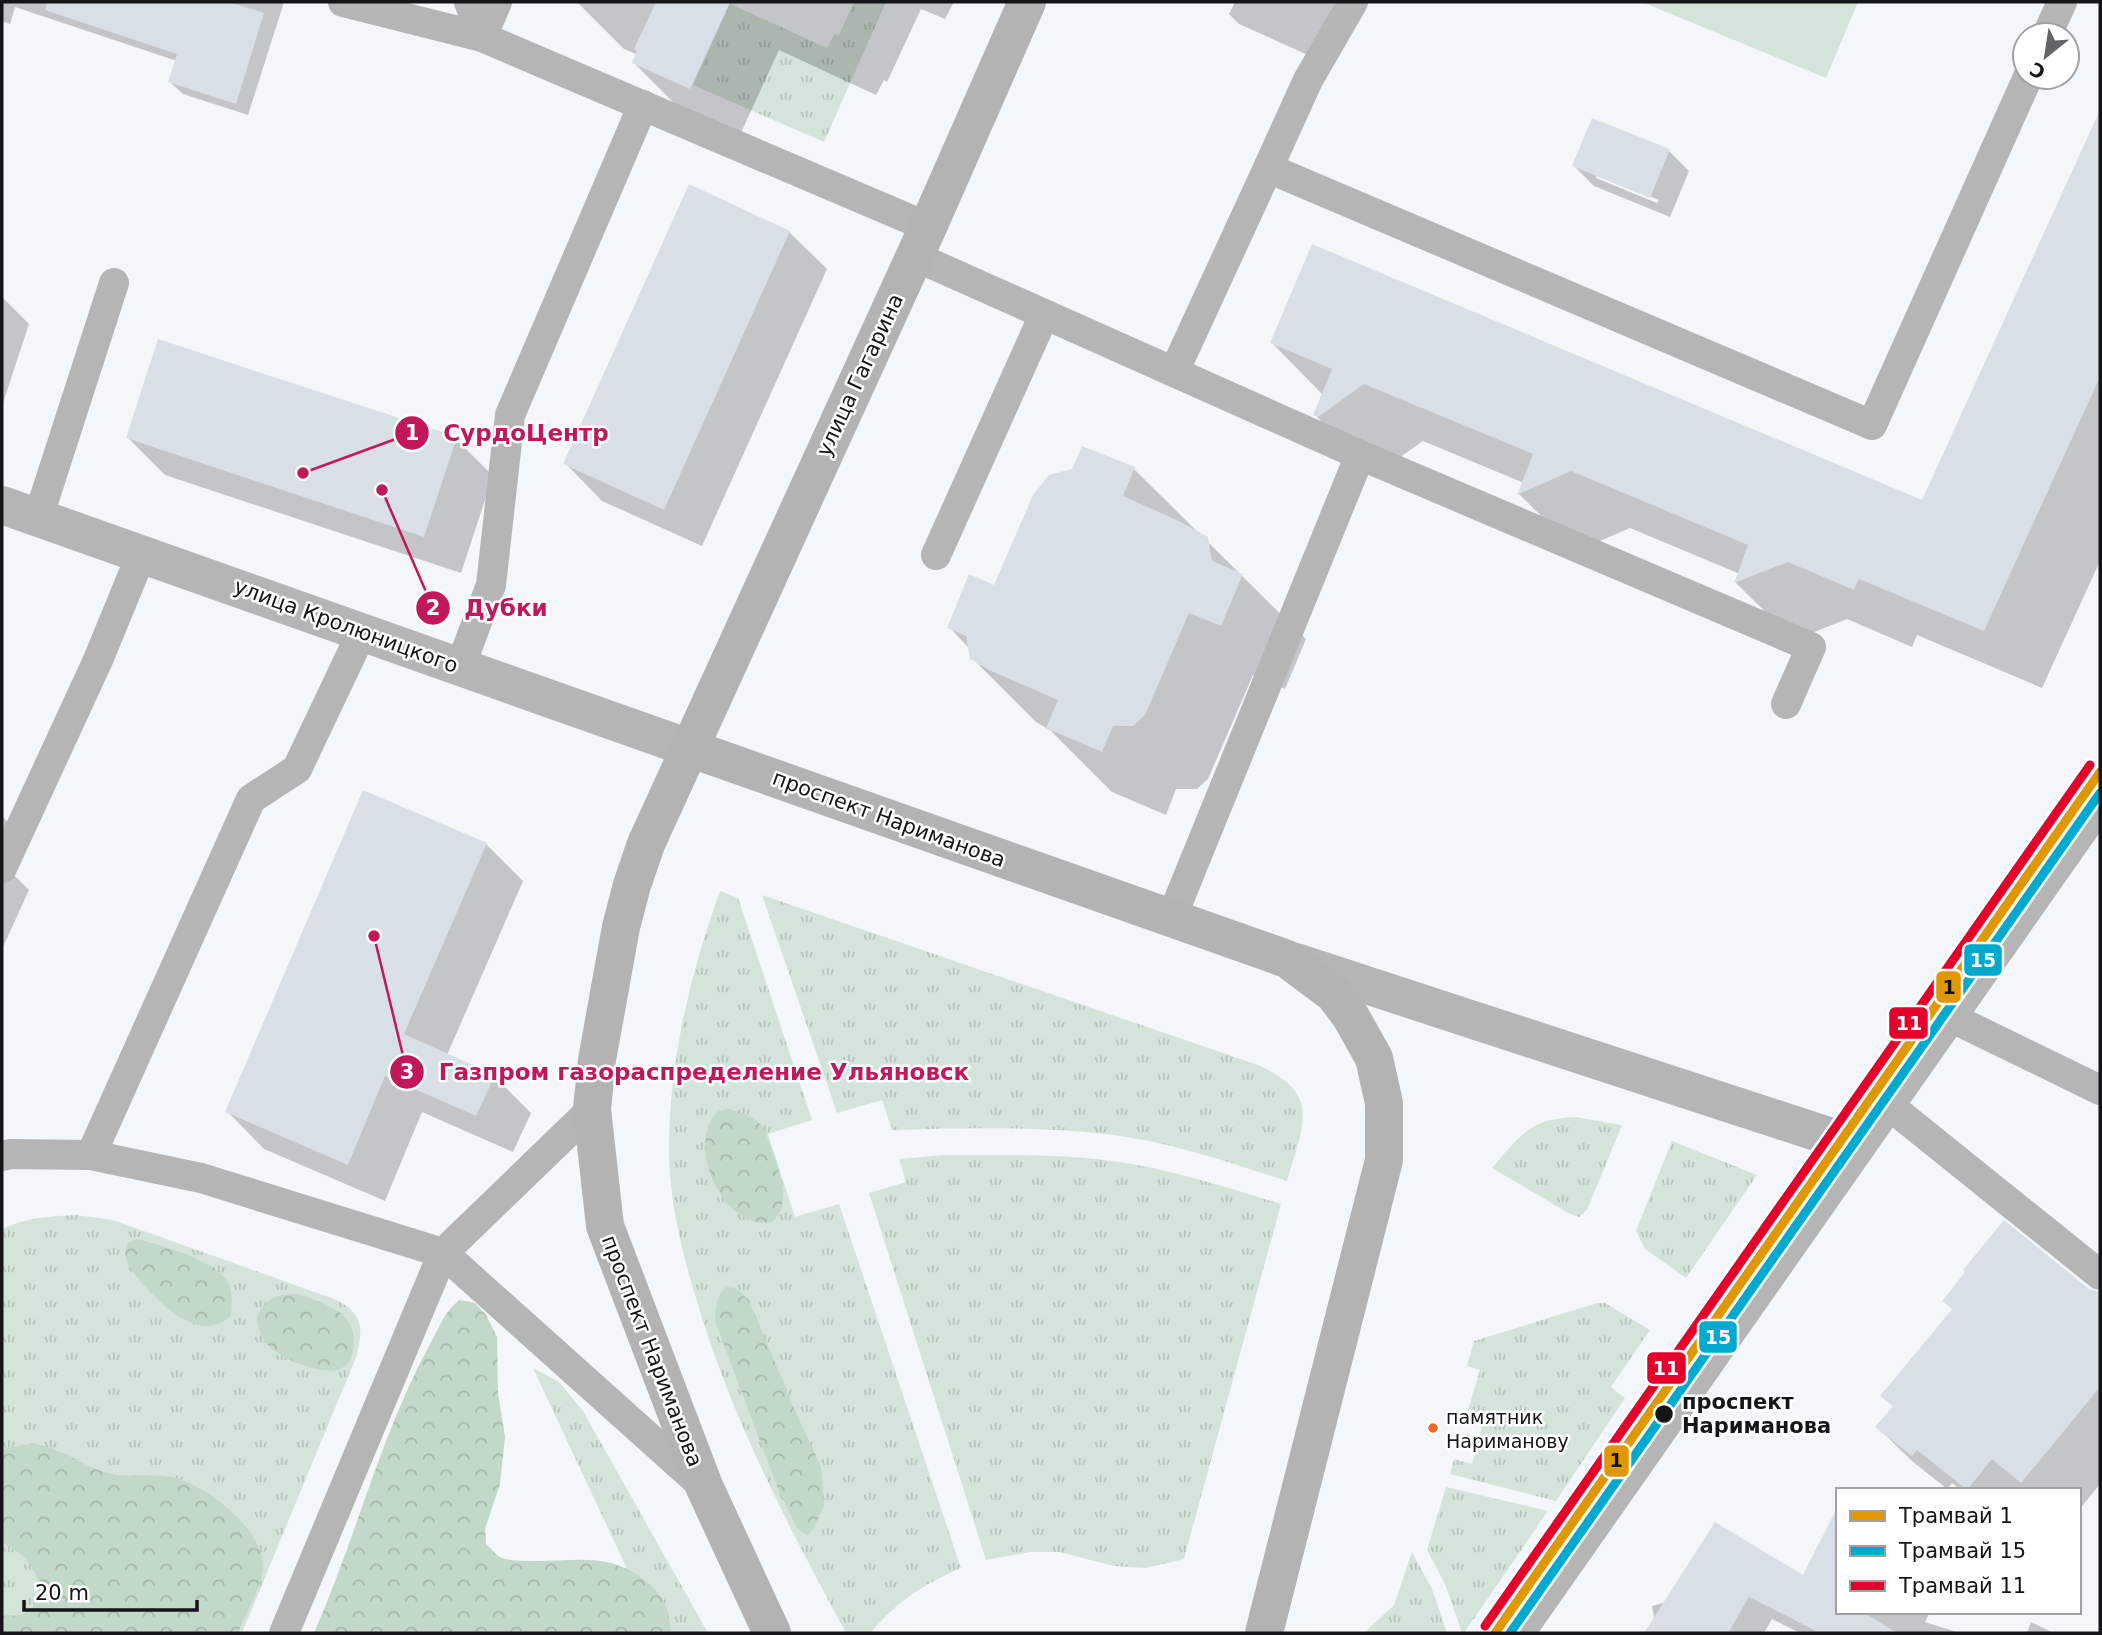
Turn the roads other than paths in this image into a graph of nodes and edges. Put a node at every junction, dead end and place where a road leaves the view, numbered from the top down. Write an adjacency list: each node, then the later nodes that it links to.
1 (342, 2): 8 (lane)
2 (469, 2): 8 (lane)
3 (497, 2): 8 (lane)
4 (1027, 2): 12 (main road, улица Гагарина)
5 (1353, 2): 11 (lane)
6 (2062, 2): 7 (lane)
7 (2053, 21)
8 (482, 37): 10 (lane)
9 (2022, 91): 11 (lane)
10 (643, 105): 12 (lane); 22 (lane)
11 (1268, 168): 15 (lane)
12 (921, 242): 14 (lane); 24 (main road, улица Гагарина)
13 (114, 283): 18 (lane)
14 (1044, 315): 15 (lane); 20 (lane)
15 (1174, 372): 16 (lane)
16 (1360, 454): 23 (lane); 27 (lane)
17 (2, 505): 18 (street, улица Кролюницкого)
18 (38, 518): 19 (street, улица Кролюницкого)
19 (142, 553): 21 (street, улица Кролюницкого); 26 (lane)
20 (936, 555)
21 (362, 632): 22 (street, улица Кролюницкого); 34 (lane)
22 (460, 667): 24 (street, улица Кролюницкого)
23 (1786, 704)
24 (689, 748): 27 (main road, проспект Нариманова); 32 (main road, проспект Нариманова)
25 (2100, 799): 29 (street)
26 (2, 868)
27 (1171, 919): 28 (main road, проспект Нариманова)
28 (1287, 959): 33 (street); 41 (main road, проспект Нариманова)
29 (1948, 1016): 30 (lane); 31 (street)
30 (2100, 1090)
31 (1886, 1103): 33 (street); 37 (lane)
32 (592, 1109): 36 (lane); 38 (main road, проспект Нариманова)
33 (1856, 1145): 42 (street)
34 (91, 1155): 35 (lane); 36 (lane)
35 (2, 1157)
36 (443, 1254): 38 (lane); 39 (lane)
37 (2100, 1275)
38 (704, 1486): 40 (main road, проспект Нариманова)
39 (284, 1633)
40 (772, 1633)
41 (1264, 1633)
42 (1515, 1633)

